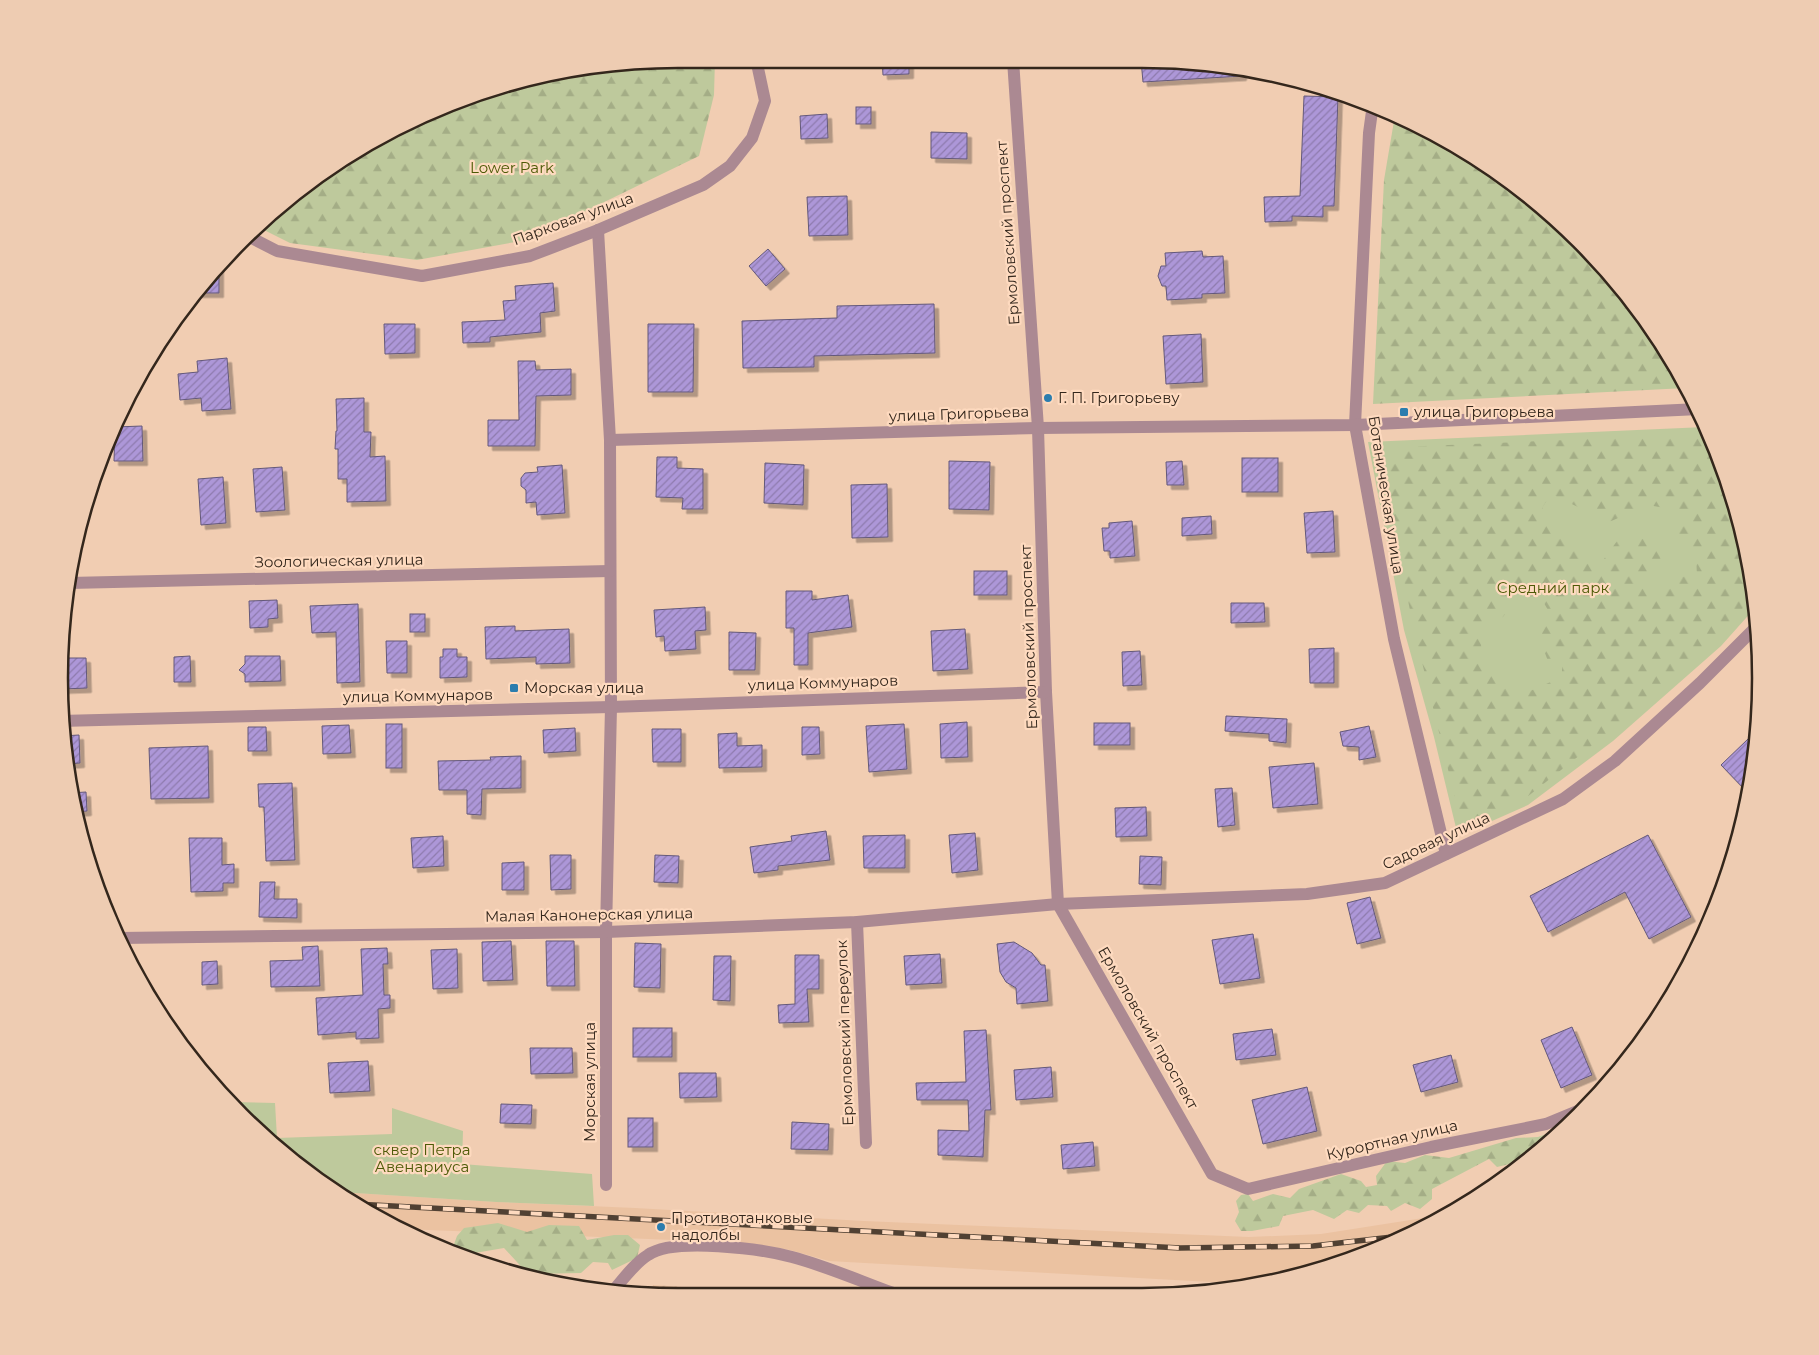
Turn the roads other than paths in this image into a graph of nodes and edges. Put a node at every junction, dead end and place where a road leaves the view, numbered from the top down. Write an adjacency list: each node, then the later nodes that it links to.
1 (758, 67): 4 (street, Парковая улица)
2 (1013, 67): 8 (street, Ермоловский проспект)
3 (1372, 113): 7 (street, Ботаническая улица)
4 (598, 230): 5 (street, Парковая улица); 9 (street, Морская улица)
5 (253, 239)
6 (1690, 409): 7 (street, улица Григорьева)
7 (1355, 425): 8 (street, улица Григорьева); 16 (street, Ботаническая улица)
8 (1038, 428): 9 (street, улица Григорьева); 13 (street, Ермоловский проспект)
9 (610, 440): 10 (street, Морская улица)
10 (610, 571): 11 (street, Зоологическая улица); 14 (street, Морская улица)
11 (75, 583)
12 (1750, 633): 16 (street, Садовая улица)
13 (1046, 692): 14 (street, улица Коммунаров); 17 (street, Ермоловский проспект)
14 (610, 707): 15 (street, улица Коммунаров); 19 (street, Морская улица)
15 (69, 721)
16 (1446, 854): 17 (street, Садовая улица)
17 (1058, 904): 18 (street, Малая Канонерская улица); 23 (street, Ермоловский проспект)
18 (858, 922): 19 (street, Малая Канонерская улица); 22 (street, Ермоловский переулок)
19 (606, 932): 20 (street, Малая Канонерская улица); 24 (street, Морская улица)
20 (126, 938)
21 (1566, 1116): 23 (street, Курортная улица)
22 (866, 1143)
23 (1212, 1174)
24 (606, 1185)
25 (620, 1284): 26 (street)
26 (879, 1288)

